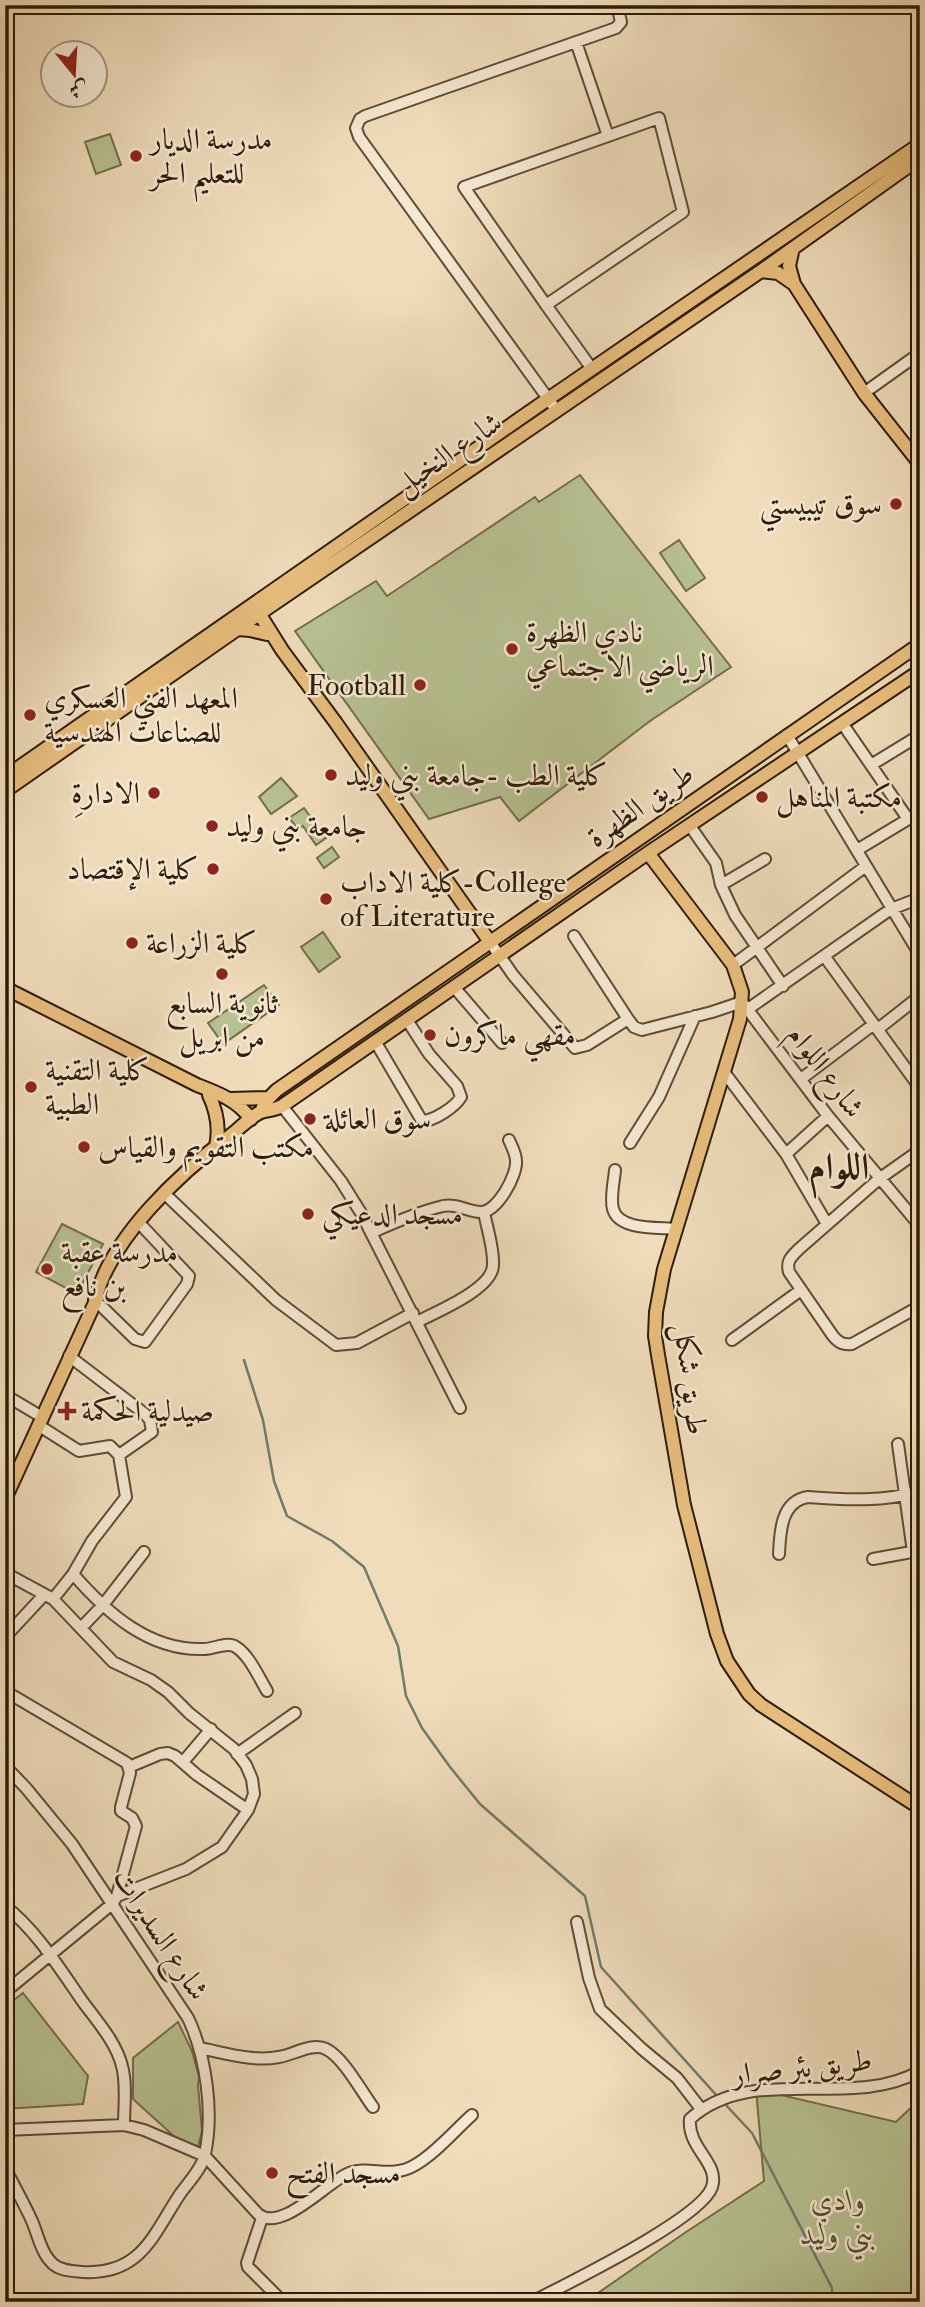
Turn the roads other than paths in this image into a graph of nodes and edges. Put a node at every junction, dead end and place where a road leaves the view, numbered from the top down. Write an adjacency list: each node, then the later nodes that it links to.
1 (617, 5): 2 (street)
2 (576, 42): 3 (street); 14 (street)
3 (608, 136): 10 (street); 10 (street)
4 (920, 144): 6 (main road, شارع النخيل)
5 (920, 158): 6 (main road, شارع النخيل)
6 (831, 213): 7 (main road, شارع النخيل); 12 (main road, شارع النخيل)
7 (793, 248): 8 (main road, شارع النخيل); 9 (main road)
8 (761, 271): 9 (main road); 15 (main road, شارع النخيل)
9 (794, 284): 13 (main road)
10 (546, 305): 12 (street)
11 (920, 353): 13 (street)
12 (592, 369): 14 (main road, شارع النخيل)
13 (864, 393): 16 (main road)
14 (548, 399): 15 (street); 18 (main road, شارع النخيل)
15 (557, 411): 17 (main road, شارع النخيل)
16 (918, 456)
17 (275, 603): 18 (main road, شارع النخيل); 20 (main road)
18 (254, 613): 19 (main road, شارع النخيل); 20 (main road); 28 (main road, شارع النخيل)
19 (238, 629): 20 (main road); 29 (main road, شارع النخيل)
20 (269, 634): 41 (main road)
21 (920, 644): 24 (main road, طريق الظهرة)
22 (920, 671): 23 (main road, طريق الظهرة)
23 (842, 723): 26 (main road, طريق الظهرة); 27 (street)
24 (788, 735): 26 (street); 41 (main road, طريق الظهرة)
25 (920, 735): 27 (street)
26 (798, 751): 32 (main road, طريق الظهرة); 33 (street)
27 (872, 765): 31 (street)
28 (5, 777)
29 (5, 791)
30 (920, 812): 31 (street)
31 (908, 818): 33 (street)
32 (690, 826): 34 (main road, طريق الظهرة); 37 (street)
33 (857, 850): 36 (street)
34 (648, 853): 44 (main road, طريق الظهرة); 46 (main road, طريق شكل)
35 (765, 859): 37 (street)
36 (866, 866): 39 (street); 42 (street)
37 (721, 885): 42 (street)
38 (920, 898): 39 (street)
39 (891, 909): 43 (street); 45 (street)
40 (574, 936): 53 (street)
41 (490, 942): 44 (street); 63 (main road, طريق الظهرة)
42 (758, 947): 46 (street); 47 (street)
43 (920, 955)
44 (499, 956): 48 (main road, طريق الظهرة); 53 (street)
45 (825, 957): 47 (street); 55 (street)
46 (733, 965): 51 (main road, طريق شكل)
47 (783, 986): 51 (street)
48 (454, 987): 54 (main road, طريق الظهرة); 57 (street)
49 (5, 988): 60 (main road)
50 (920, 996): 55 (street)
51 (745, 1006): 52 (street); 58 (main road, طريق شكل); 59 (street, شارع اللوام)
52 (695, 1016): 53 (street); 69 (street)
53 (628, 1019)
54 (407, 1020): 56 (main road, طريق الظهرة); 56 (street)
55 (876, 1027): 59 (street); 61 (street)
56 (375, 1041): 65 (main road, طريق الظهرة)
57 (502, 1043)
58 (724, 1072): 72 (street); 80 (main road, طريق شكل)
59 (801, 1079): 67 (street, شارع اللوام)
60 (197, 1085): 62 (main road); 64 (main road)
61 (920, 1088)
62 (209, 1095): 66 (main road); 70 (main road)
63 (268, 1098): 64 (main road); 66 (main road, طريق الظهرة)
64 (229, 1099): 66 (main road)
65 (282, 1106): 66 (main road, طريق الظهرة); 81 (street)
66 (256, 1116): 70 (main road, طريق الظهرة)
67 (828, 1116): 72 (street); 74 (street, شارع اللوام)
68 (509, 1140): 76 (street)
69 (630, 1143)
70 (216, 1146): 75 (main road, طريق الظهرة)
71 (920, 1150): 74 (street)
72 (786, 1154): 77 (street)
73 (615, 1170): 80 (street)
74 (879, 1179): 77 (street); 78 (street, شارع اللوام)
75 (162, 1198): 79 (main road, طريق الظهرة); 83 (main road, طريق الظهرة); 85 (street)
76 (484, 1212): 81 (street); 85 (street)
77 (827, 1224): 82 (street)
78 (920, 1226)
79 (143, 1227): 83 (main road, طريق الظهرة); 83 (street)
80 (677, 1229): 115 (main road, طريق شكل)
81 (372, 1233): 85 (street)
82 (801, 1290): 84 (street); 86 (street)
83 (95, 1300): 87 (main road, طريق الظهرة)
84 (920, 1306)
85 (415, 1318): 89 (street)
86 (732, 1340)
87 (69, 1356): 90 (main road, طريق الظهرة); 92 (street)
88 (5, 1395): 90 (street)
89 (460, 1408)
90 (40, 1421): 92 (street); 93 (main road, طريق الظهرة)
91 (898, 1444): 95 (street)
92 (119, 1455): 102 (street)
93 (11, 1472): 96 (main road, طريق الظهرة)
94 (920, 1491): 95 (street)
95 (905, 1496): 97 (street); 99 (street)
96 (5, 1499)
97 (916, 1551): 100 (street)
98 (144, 1552): 104 (street)
99 (779, 1554)
100 (873, 1559)
101 (5, 1573): 103 (street)
102 (73, 1574): 103 (street); 104 (street)
103 (49, 1597): 105 (street); 106 (street)
104 (103, 1605): 105 (street); 108 (street)
105 (80, 1628): 110 (street)
106 (5, 1637)
107 (5, 1691): 114 (street)
108 (267, 1691)
109 (295, 1713): 111 (street)
110 (211, 1729): 111 (street); 112 (street)
111 (237, 1754): 116 (street)
112 (183, 1762): 114 (street); 116 (street)
113 (5, 1766): 117 (street, شارع السديرات)
114 (129, 1767): 117 (street)
115 (920, 1808)
116 (248, 1810): 117 (street)
117 (115, 1900): 121 (street); 123 (street, شارع السديرات)
118 (10, 1909): 120 (street); 121 (street)
119 (577, 1922): 126 (street)
120 (5, 1923)
121 (49, 1955): 122 (street); 128 (street)
122 (5, 1992)
123 (199, 2048): 125 (street); 130 (street, شارع السديرات)
124 (920, 2071): 126 (street, طريق بئر صرار)
125 (373, 2107)
126 (701, 2109): 134 (street, طريق بئر صرار)
127 (472, 2115): 132 (street)
128 (124, 2125): 129 (street); 130 (street)
129 (5, 2130)
130 (205, 2156): 131 (street); 132 (street)
131 (5, 2168)
132 (262, 2218): 133 (street)
133 (279, 2298)
134 (532, 2302)

